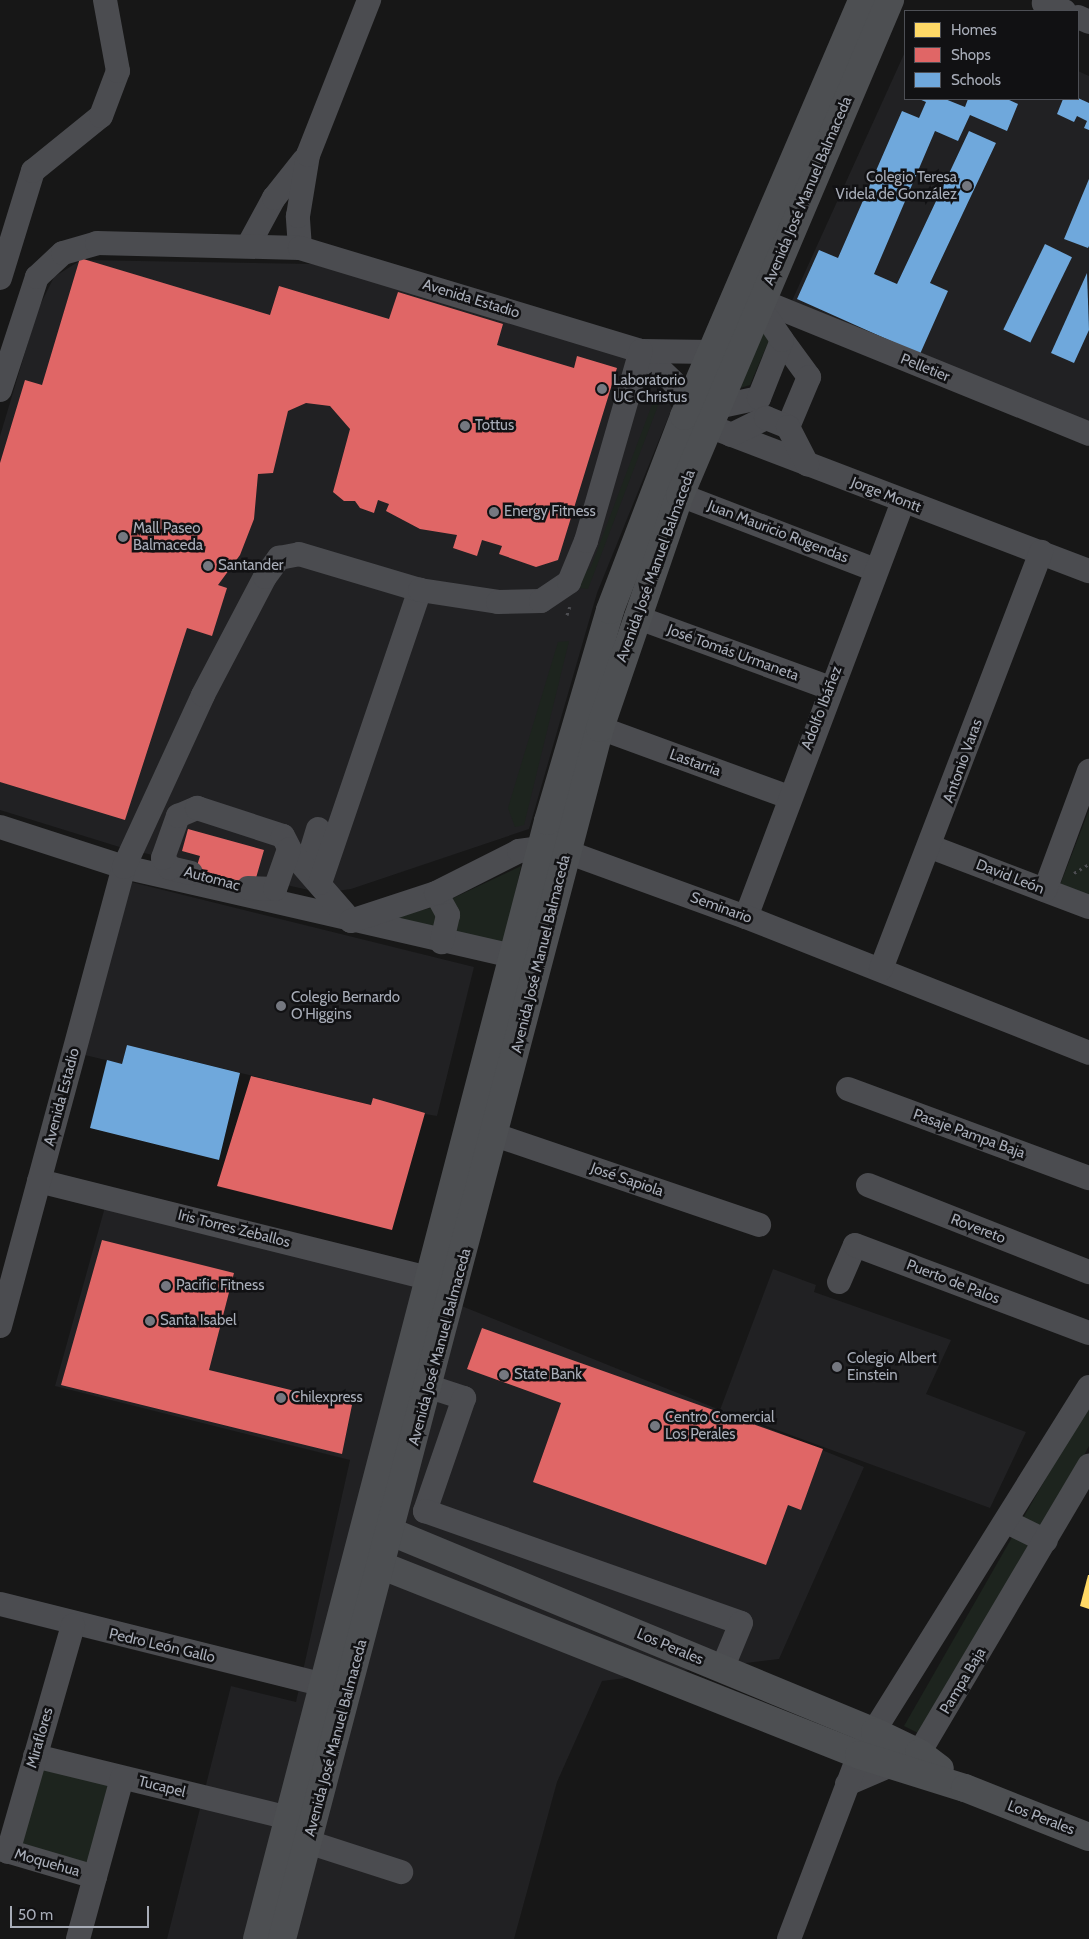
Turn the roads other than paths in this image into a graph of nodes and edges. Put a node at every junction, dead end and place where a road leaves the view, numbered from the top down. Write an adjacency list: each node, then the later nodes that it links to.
1 (105, 0): 10 (street)
2 (368, 0): 7 (street)
3 (862, 0): 14 (main road, Avenida José Manuel Balmaceda)
4 (890, 0): 11 (main road, Avenida José Manuel Balmaceda)
5 (1046, 0): 6 (street)
6 (1062, 10)
7 (308, 154): 8 (street); 9 (street)
8 (248, 246): 9 (street, Avenida Estadio); 15 (street, Avenida Estadio)
9 (300, 248): 13 (street, Avenida Estadio)
10 (0, 278)
11 (760, 304): 12 (street); 17 (main road, Avenida José Manuel Balmaceda); 19 (street, Pelletier)
12 (782, 340): 16 (street); 18 (street)
13 (642, 351): 14 (street, Avenida Estadio); 17 (street, Avenida Estadio); 26 (street, Avenida Estadio)
14 (711, 352): 17 (main road, Avenida José Manuel Balmaceda)
15 (0, 390)
16 (762, 408): 17 (street); 17 (street); 18 (street)
17 (706, 417): 20 (street, Jorge Montt); 21 (main road, Avenida José Manuel Balmaceda); 37 (main road, Avenida José Manuel Balmaceda)
18 (788, 427): 20 (street)
19 (1089, 434)
20 (807, 464): 22 (street, Jorge Montt)
21 (680, 495): 24 (street, Juan Mauricio Rugendas); 27 (main road, Avenida José Manuel Balmaceda)
22 (903, 502): 23 (street, Jorge Montt); 24 (street, Adolfo Ibáñez)
23 (1041, 552): 25 (street, Jorge Montt); 36 (street, Antonio Varas)
24 (875, 570): 28 (street, Adolfo Ibáñez)
25 (1089, 571)
26 (420, 590): 32 (street, Avenida Estadio); 35 (street)
27 (636, 617): 28 (street, José Tomás Urmaneta); 29 (main road, Avenida José Manuel Balmaceda)
28 (830, 688): 31 (street, Adolfo Ibáñez)
29 (600, 728): 31 (street, Lastarria); 37 (main road, Avenida José Manuel Balmaceda)
30 (1089, 771): 40 (street)
31 (789, 797): 43 (street, Adolfo Ibáñez)
32 (148, 815): 33 (street); 38 (street, Avenida Estadio)
33 (174, 823): 35 (street); 35 (street, Automac)
34 (0, 827): 38 (street)
35 (305, 840): 39 (street); 39 (street)
36 (932, 847): 40 (street, David León); 47 (street, Antonio Varas)
37 (554, 850): 41 (street, Seminario); 43 (street, Seminario); 46 (main road, Avenida José Manuel Balmaceda); 50 (main road, Avenida José Manuel Balmaceda)
38 (124, 867): 44 (street); 52 (street, Avenida Estadio)
39 (320, 883): 44 (street)
40 (1045, 890): 42 (street, David León)
41 (436, 894): 44 (street, Seminario); 45 (street)
42 (1089, 907)
43 (746, 916): 47 (street, Seminario)
44 (351, 920): 45 (street)
45 (442, 942): 46 (street)
46 (514, 956): 56 (main road, Avenida José Manuel Balmaceda)
47 (881, 969): 48 (street, Seminario)
48 (1089, 1053)
49 (848, 1089): 51 (street, Pasaje Pampa Baja)
50 (495, 1135): 54 (street, José Sapiola); 60 (main road, Avenida José Manuel Balmaceda)
51 (1089, 1178)
52 (39, 1180): 56 (street, Iris Torres Zeballos); 58 (street, Avenida Estadio)
53 (868, 1185): 55 (street, Rovereto)
54 (759, 1225)
55 (1089, 1272)
56 (429, 1278): 65 (main road, Avenida José Manuel Balmaceda)
57 (840, 1282): 59 (street, Puerto de Palos)
58 (0, 1326)
59 (1089, 1333)
60 (430, 1387): 65 (main road, Avenida José Manuel Balmaceda); 72 (street)
61 (1089, 1387): 62 (street)
62 (1082, 1414): 64 (street)
63 (1089, 1465): 66 (street, Pampa Baja)
64 (1007, 1522): 66 (street); 74 (street)
65 (378, 1526): 67 (main road, Avenida José Manuel Balmaceda); 69 (main road, Los Perales)
66 (1046, 1542): 77 (street, Pampa Baja)
67 (369, 1561): 71 (main road, Los Perales); 73 (main road, Avenida José Manuel Balmaceda); 82 (main road, Avenida José Manuel Balmaceda)
68 (0, 1604): 70 (street, Pedro León Gallo)
69 (577, 1608): 71 (main road); 72 (main road, Los Perales)
70 (73, 1625): 73 (street, Pedro León Gallo); 76 (street, Miraflores)
71 (560, 1636): 75 (main road, Los Perales)
72 (722, 1669): 74 (main road, Los Perales)
73 (325, 1685): 80 (main road, Avenida José Manuel Balmaceda)
74 (875, 1732): 75 (street); 77 (main road, Los Perales)
75 (859, 1755): 77 (main road, Los Perales); 79 (street)
76 (35, 1756): 78 (street, Tucapel); 83 (street, Miraflores)
77 (908, 1759): 79 (street); 81 (main road, Los Perales)
78 (122, 1778): 80 (street, Tucapel); 85 (street)
79 (847, 1784): 89 (street)
80 (290, 1818): 87 (main road, Avenida José Manuel Balmaceda)
81 (1089, 1837)
82 (308, 1842): 84 (street); 88 (main road, Avenida José Manuel Balmaceda)
83 (4, 1850): 85 (street, Moquehua)
84 (401, 1872)
85 (95, 1877): 86 (street)
86 (78, 1939)
87 (258, 1939)
88 (282, 1939)
89 (788, 1939)

